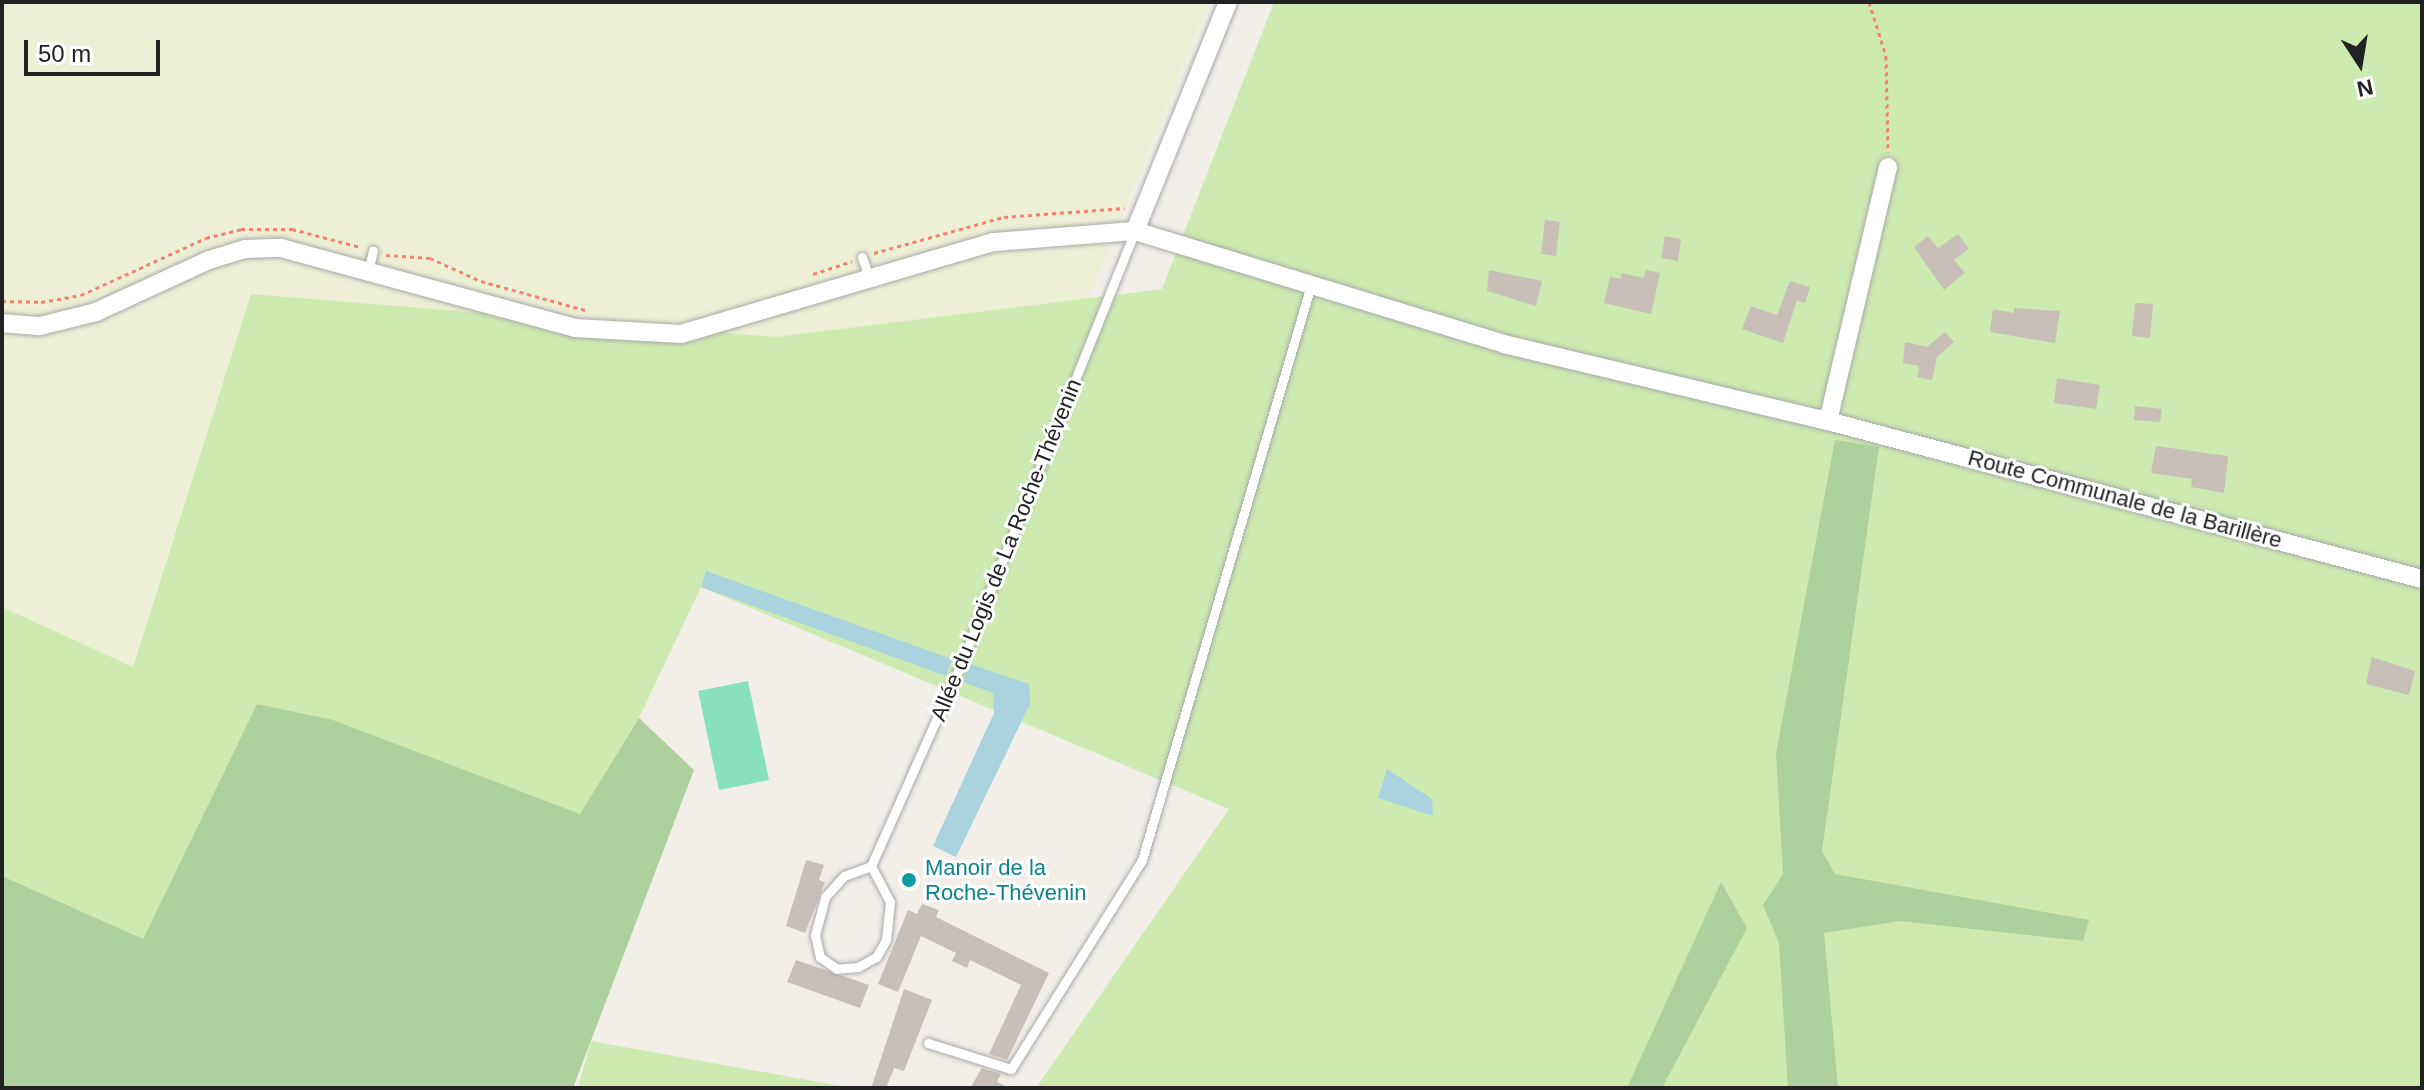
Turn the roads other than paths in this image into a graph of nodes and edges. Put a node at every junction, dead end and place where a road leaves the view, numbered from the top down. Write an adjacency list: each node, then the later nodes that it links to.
1 (1228, 2): 3 (street)
2 (1888, 167): 10 (street)
3 (1135, 231): 7 (street); 8 (street, Route Communale de la Barillère); 12 (lane, Allée du Logis de La Roche-Thévenin)
4 (373, 251): 6 (lane)
5 (862, 257): 7 (lane)
6 (368, 272): 7 (street); 9 (street)
7 (870, 280)
8 (1311, 285): 10 (street, Route Communale de la Barillère); 13 (lane)
9 (2, 323)
10 (1828, 421): 11 (street, Route Communale de la Barillère)
11 (2422, 579)
12 (871, 866): 12 (lane)
13 (928, 1043)

